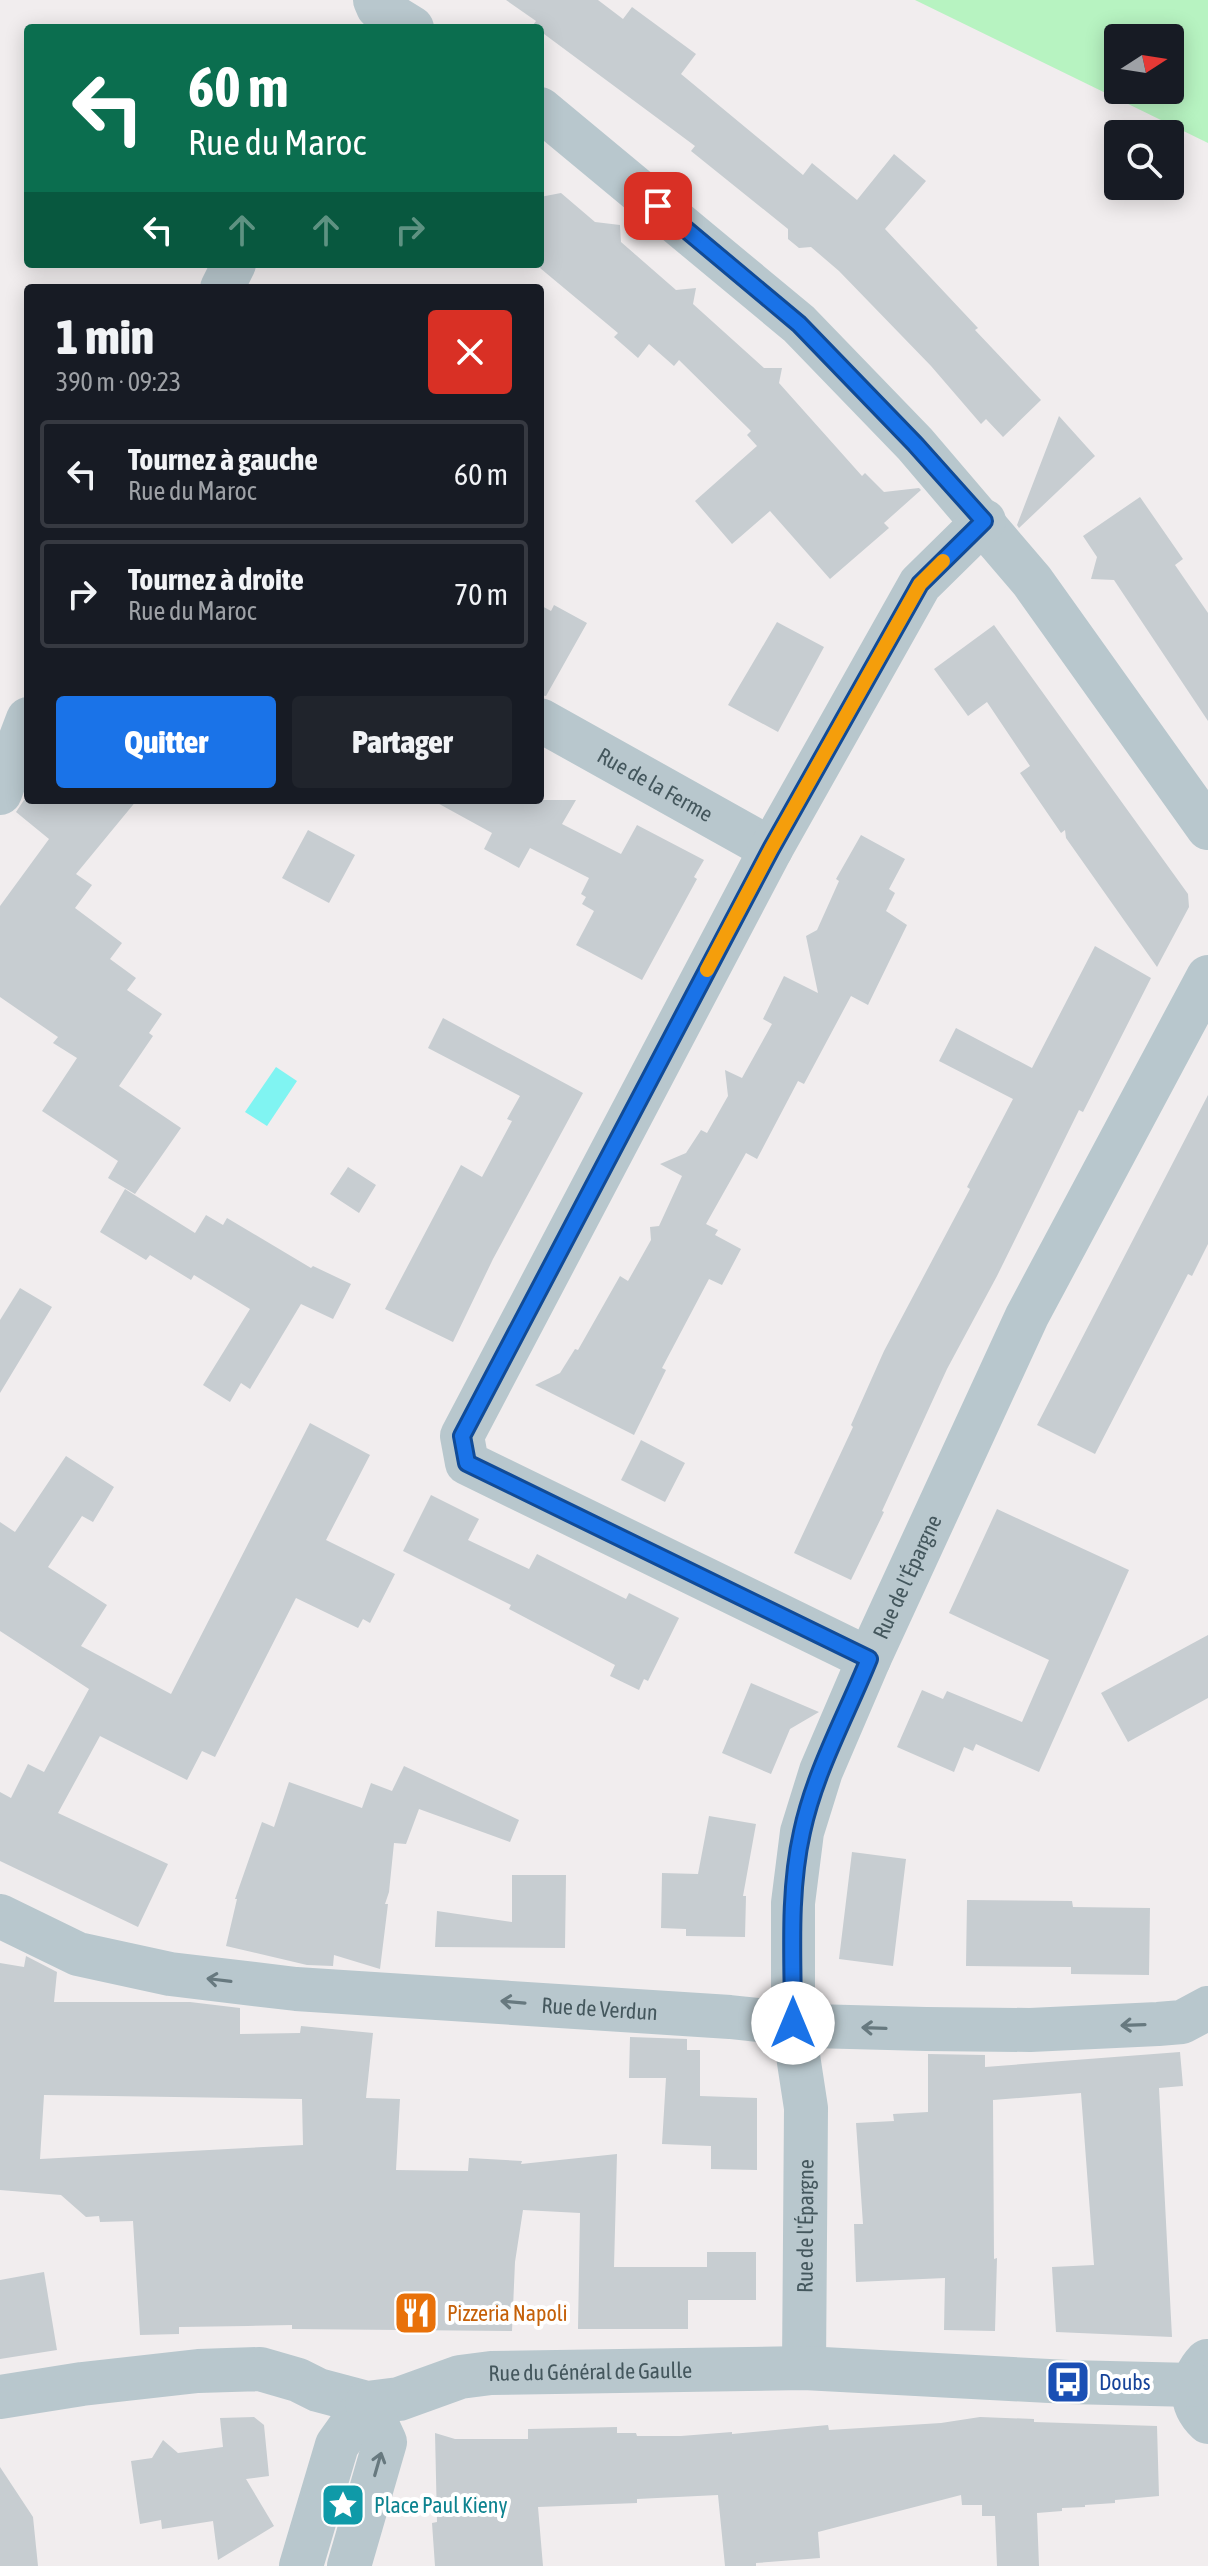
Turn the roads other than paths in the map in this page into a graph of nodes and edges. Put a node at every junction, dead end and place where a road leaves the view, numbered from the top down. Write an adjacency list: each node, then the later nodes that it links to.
1 (544, 112): 2 (street)
2 (984, 521): 6 (street); 7 (street)
3 (544, 722): 7 (street, Rue de la Ferme)
4 (24, 730): 5 (street)
5 (0, 793)
6 (1208, 828)
7 (771, 849): 9 (street)
8 (1208, 977): 9 (street, Rue de l'Épargne)
9 (869, 1659): 12 (street, Rue de l'Épargne)
10 (0, 1916): 12 (street, Rue de Verdun, one-way to 10)
11 (1208, 2008): 12 (street, Rue de Verdun, one-way to 12)
12 (793, 2023): 13 (street, Rue de l'Épargne)
13 (804, 2368): 14 (street, Rue du Général de Gaulle); 16 (street, Rue du Général de Gaulle)
14 (1203, 2389)
15 (0, 2397): 16 (street, Rue du Général de Gaulle)
16 (367, 2403): 17 (street); 18 (street, one-way to 16)
17 (301, 2566)
18 (349, 2566)

